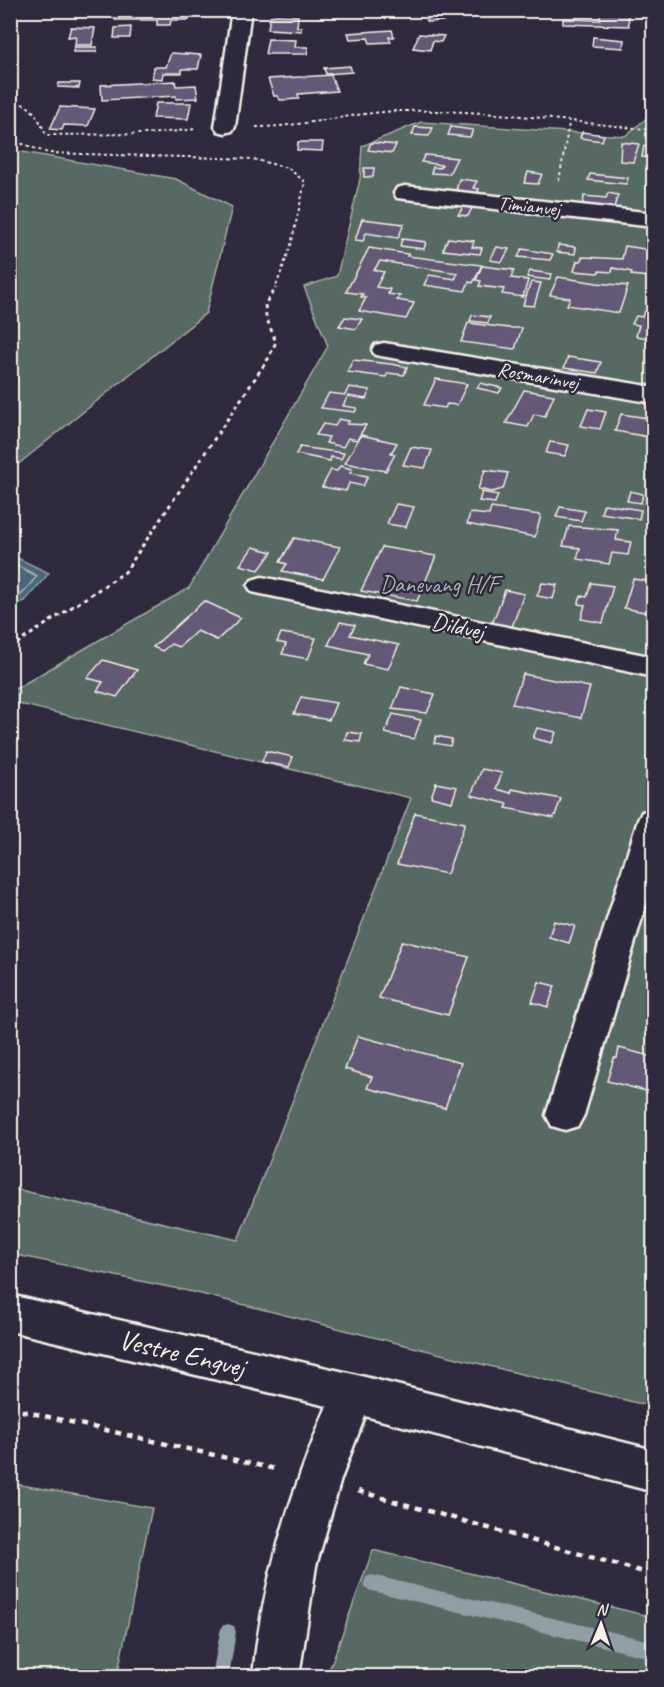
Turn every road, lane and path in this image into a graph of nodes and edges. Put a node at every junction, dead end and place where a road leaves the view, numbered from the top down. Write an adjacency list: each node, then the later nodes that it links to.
1 (242, 10): 4 (street)
2 (10, 102): 4 (path)
3 (570, 123): 4 (path); 6 (path); 8 (path)
4 (225, 127)
5 (10, 130): 13 (path)
6 (654, 130)
7 (405, 193): 8 (street, Timianvej)
8 (554, 209): 9 (street, Timianvej)
9 (654, 220)
10 (384, 350): 11 (street, Rosmarinvej)
11 (654, 395)
12 (262, 586): 14 (street, Dildvej)
13 (10, 648)
14 (654, 667)
15 (654, 820): 16 (street)
16 (565, 1115)
17 (10, 1313): 18 (street, Vestre Engvej)
18 (353, 1392): 19 (street, Vestre Engvej); 20 (street)
19 (654, 1471)
20 (276, 1677)

